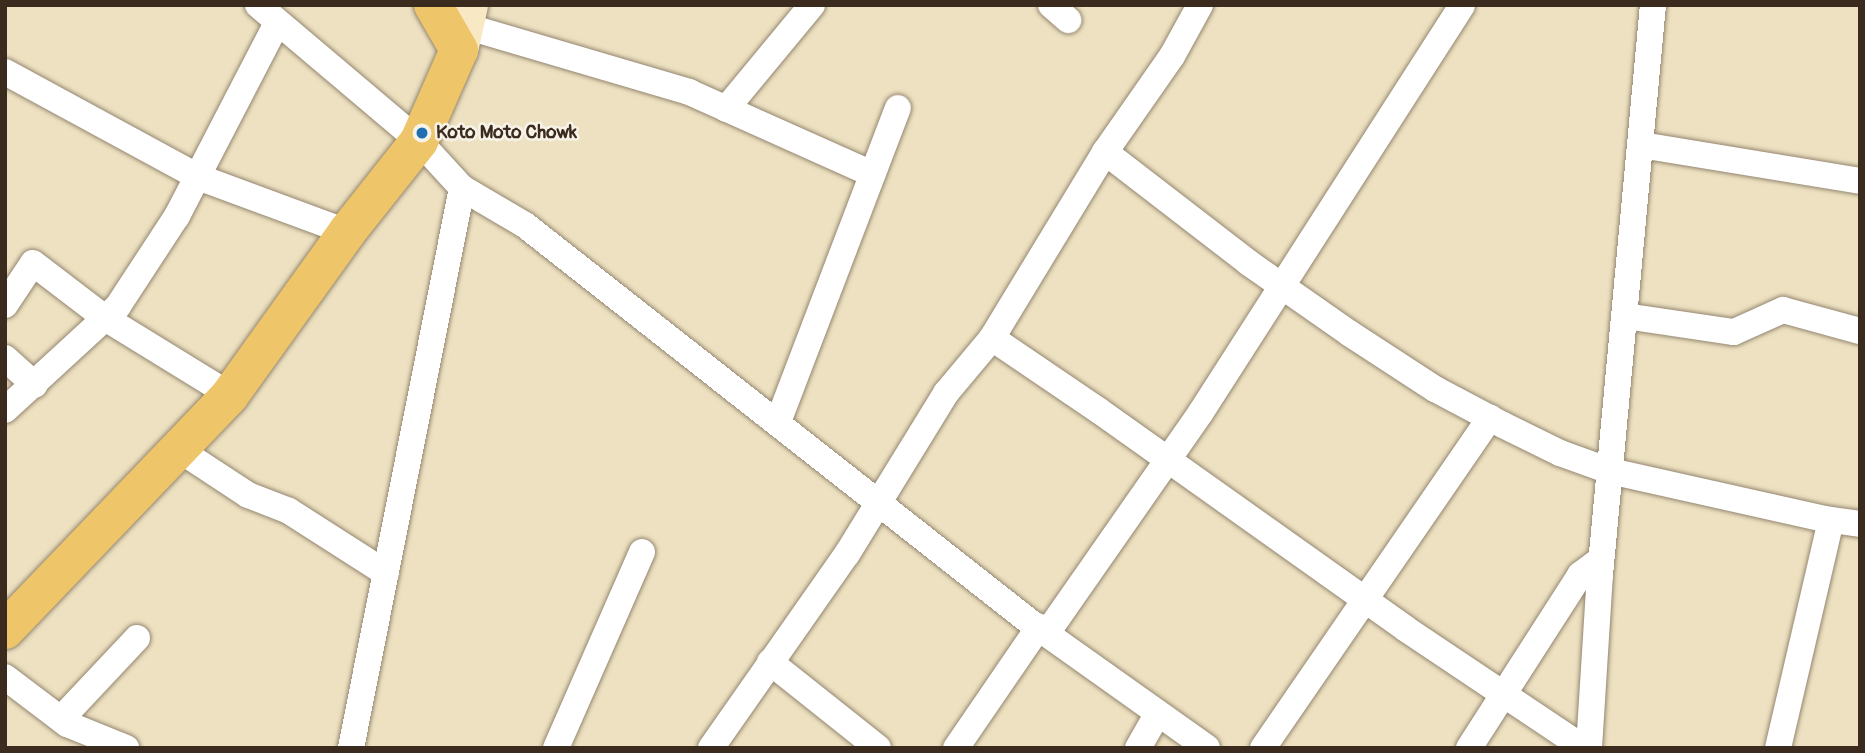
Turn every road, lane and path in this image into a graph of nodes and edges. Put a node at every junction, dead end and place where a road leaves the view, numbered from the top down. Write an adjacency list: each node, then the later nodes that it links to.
1 (812, 5): 9 (street)
2 (1200, 5): 12 (street)
3 (1462, 5): 18 (street)
4 (1653, 5): 11 (street)
5 (267, 14): 10 (street); 14 (street)
6 (457, 22): 9 (street); 10 (highway)
7 (5, 72): 14 (street)
8 (898, 108): 13 (street)
9 (726, 109): 13 (street)
10 (419, 141): 16 (street); 17 (highway)
11 (1641, 145): 15 (street); 20 (street)
12 (1105, 152): 18 (street); 23 (street)
13 (872, 174): 29 (street)
14 (198, 177): 17 (street); 21 (street)
15 (1860, 181)
16 (462, 188): 29 (street); 38 (street)
17 (347, 232): 26 (highway)
18 (1283, 286): 28 (street); 31 (street)
19 (5, 305): 21 (street)
20 (1625, 316): 22 (street); 32 (street)
21 (104, 318): 25 (street); 26 (street)
22 (1860, 331)
23 (992, 338): 31 (street); 33 (street)
24 (5, 358): 25 (street)
25 (35, 385): 27 (street)
26 (230, 395): 30 (highway)
27 (5, 410)
28 (1490, 418): 32 (street); 39 (street)
29 (778, 422): 33 (street)
30 (178, 449): 38 (street); 40 (highway)
31 (1168, 459): 39 (street); 41 (street)
32 (1610, 471): 34 (street); 37 (street)
33 (880, 502): 41 (street); 43 (street)
34 (1831, 520): 35 (street); 60 (street)
35 (1860, 524)
36 (642, 552): 50 (street)
37 (1601, 559): 45 (street); 59 (street)
38 (386, 573): 49 (street)
39 (1365, 600): 45 (street); 56 (street)
40 (5, 630)
41 (1043, 631): 46 (street); 53 (street)
42 (137, 638): 47 (street)
43 (770, 662): 51 (street); 52 (street)
44 (5, 677): 47 (street)
45 (1504, 695): 57 (street); 58 (street)
46 (1158, 713): 54 (street); 55 (street)
47 (61, 719): 48 (street)
48 (125, 748)
49 (351, 748)
50 (556, 748)
51 (710, 748)
52 (878, 748)
53 (956, 748)
54 (1138, 748)
55 (1207, 748)
56 (1263, 748)
57 (1469, 748)
58 (1584, 748)
59 (1589, 748)
60 (1778, 748)

